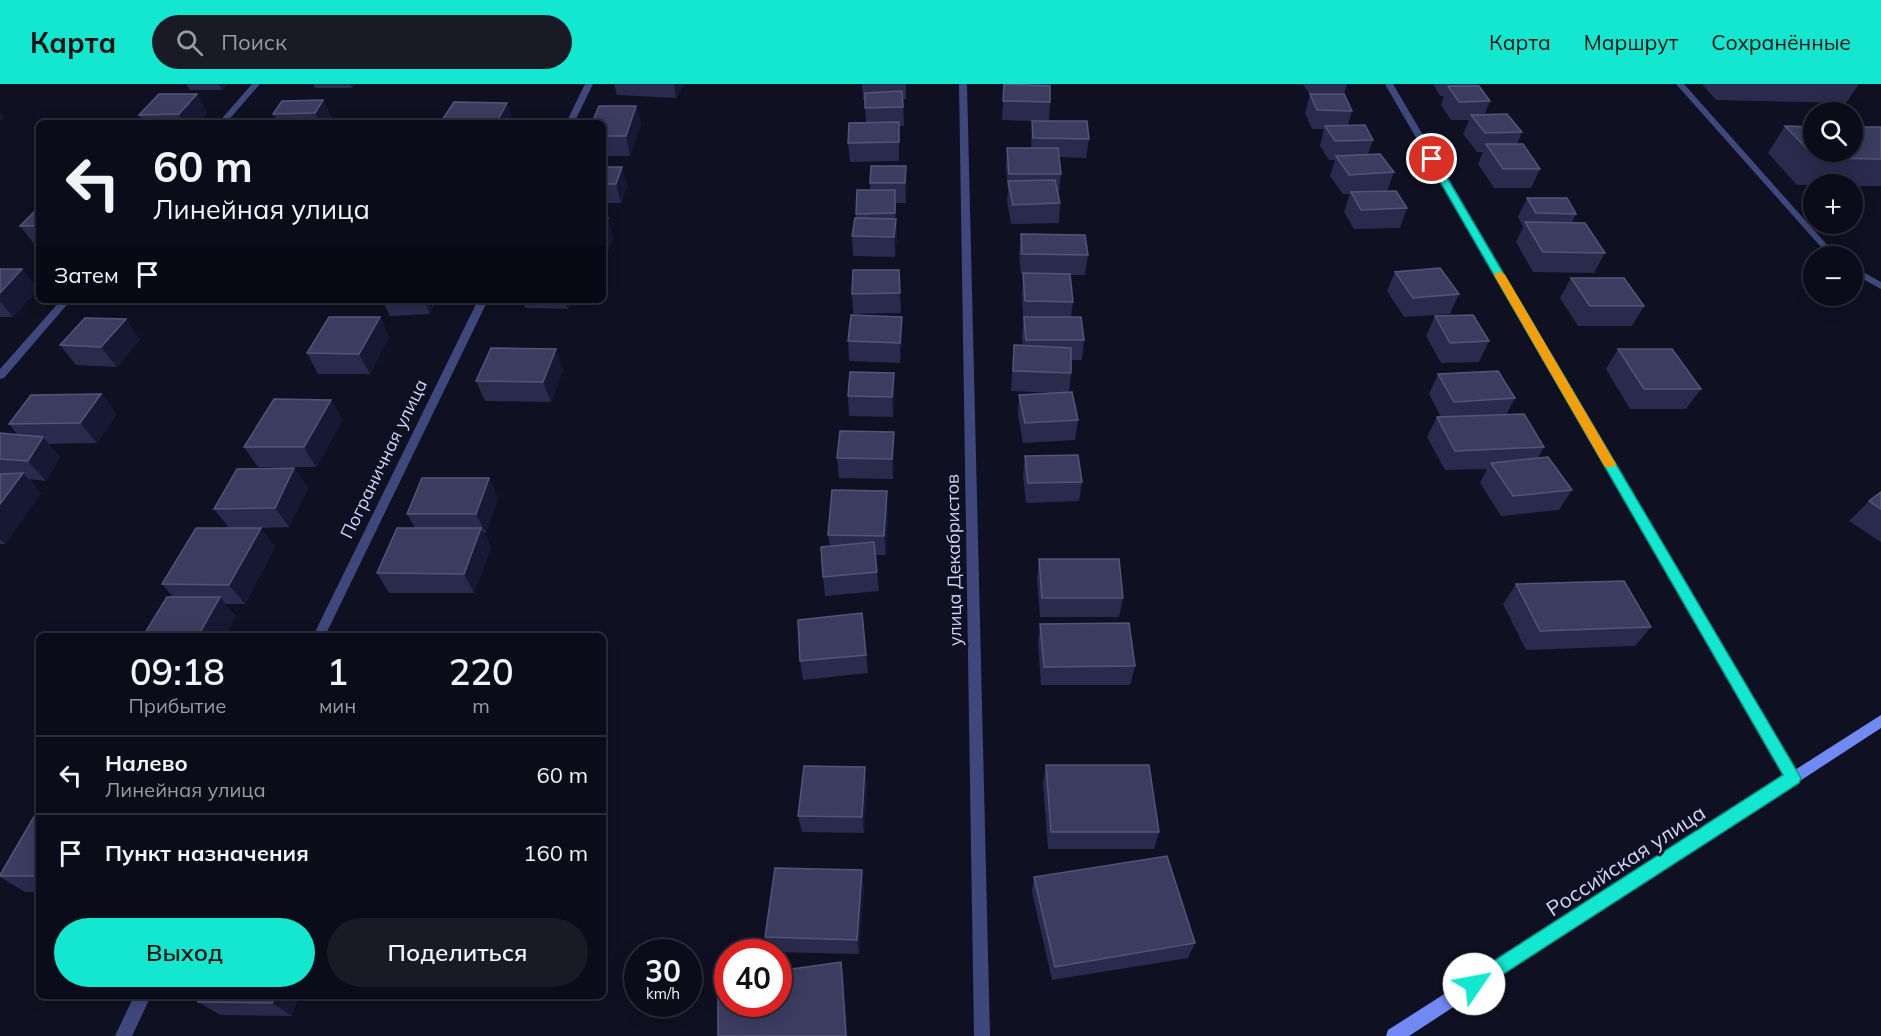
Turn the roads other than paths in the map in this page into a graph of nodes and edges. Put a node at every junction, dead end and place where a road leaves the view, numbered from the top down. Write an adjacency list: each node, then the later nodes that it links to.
1 (256, 84): 6 (street)
2 (589, 84): 7 (street)
3 (963, 84): 19 (street, улица Декабристов)
4 (1389, 84): 16 (street)
5 (1680, 84): 8 (street)
6 (225, 120)
7 (571, 120)
8 (1824, 246)
9 (1863, 276): 10 (street)
10 (1881, 286)
11 (63, 303): 13 (street)
12 (482, 303): 14 (street, Пограничная улица)
13 (0, 376)
14 (320, 633)
15 (1881, 721): 16 (street, Российская улица)
16 (1793, 778): 20 (street, Российская улица)
17 (142, 999): 18 (street)
18 (123, 1036)
19 (982, 1036)
20 (1394, 1036)

